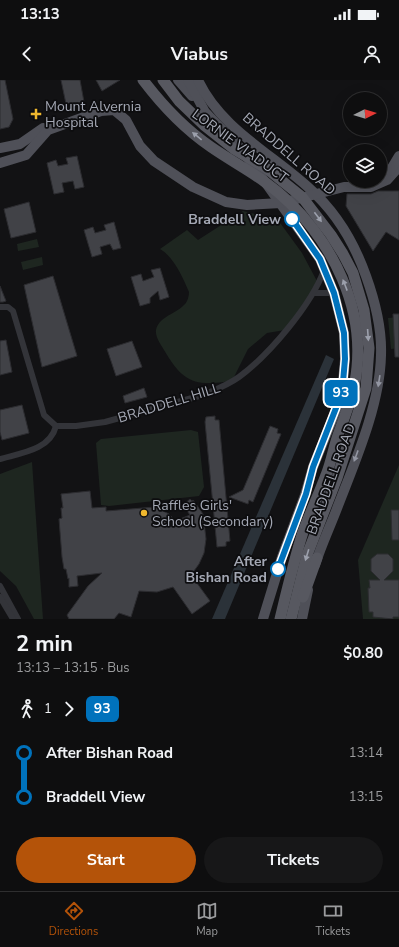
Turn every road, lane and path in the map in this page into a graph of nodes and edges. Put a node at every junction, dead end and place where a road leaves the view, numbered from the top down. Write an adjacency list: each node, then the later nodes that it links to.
1 (143, 80): 19 (highway, LORNIE VIADUCT, one-way to 1)
2 (162, 80): 19 (highway, LORNIE VIADUCT, one-way to 19)
3 (178, 80): 6 (main road)
4 (188, 80): 6 (main road, BRADDELL ROAD)
5 (198, 80): 13 (main road, BRADDELL ROAD)
6 (205, 112): 14 (main road, BRADDELL ROAD)
7 (0, 148): 14 (main road)
8 (399, 156): 11 (main road)
9 (0, 163): 14 (main road)
10 (399, 167): 13 (main road)
11 (387, 173)
12 (343, 182): 13 (main road)
13 (312, 191): 14 (main road); 23 (main road, BRADDELL ROAD, one-way to 23)
14 (279, 201): 15 (main road, BRADDELL ROAD)
15 (324, 270): 16 (main road, BRADDELL ROAD); 17 (street, BRADDELL HILL)
16 (334, 293): 17 (street); 28 (main road, BRADDELL ROAD)
17 (314, 294): 20 (street, BRADDELL HILL)
18 (0, 307): 20 (street)
19 (349, 421): 22 (highway, BRADDELL ROAD); 31 (highway, BRADDELL ROAD, one-way to 31)
20 (56, 426): 21 (street)
21 (0, 459)
22 (303, 531): 29 (highway); 30 (highway, BRADDELL ROAD)
23 (317, 558): 32 (highway); 33 (main road, BRADDELL ROAD)
24 (0, 586): 27 (street)
25 (0, 597): 26 (street)
26 (13, 619)
27 (18, 619)
28 (263, 619)
29 (272, 619)
30 (280, 619)
31 (291, 619)
32 (296, 619)
33 (302, 619)

